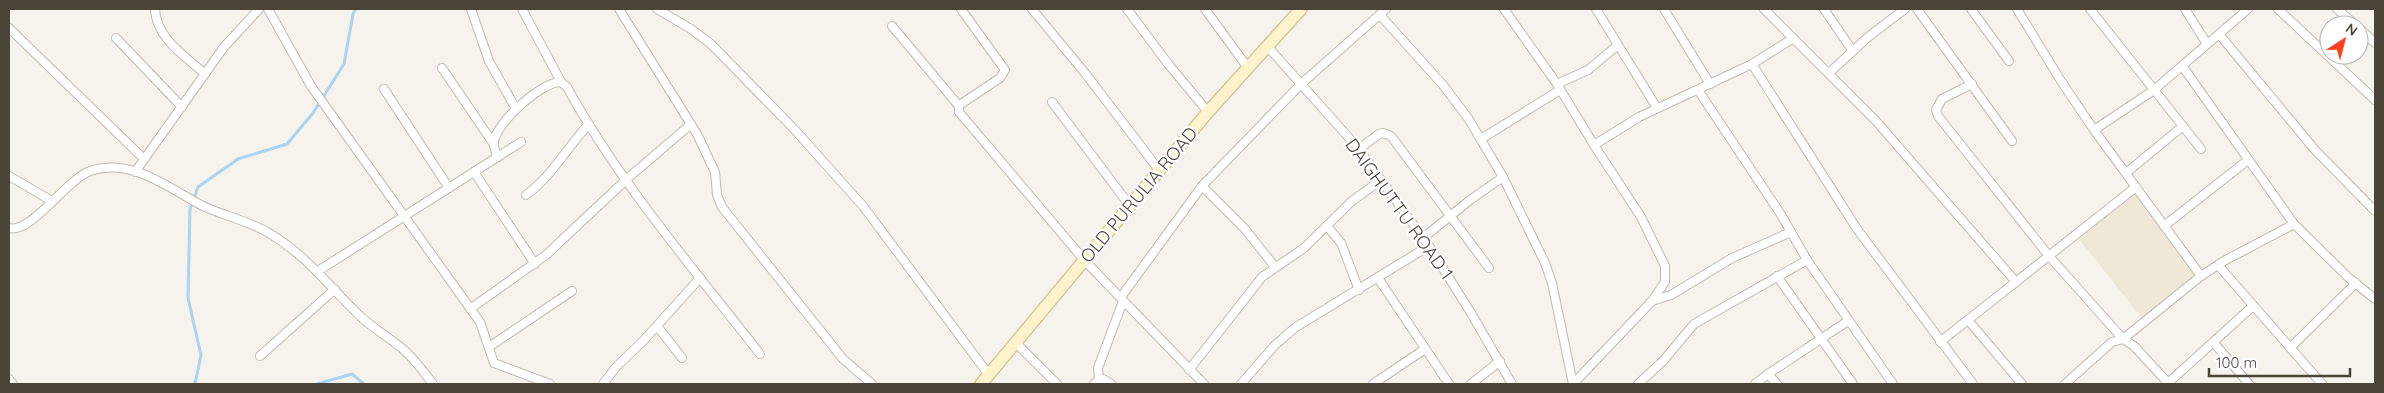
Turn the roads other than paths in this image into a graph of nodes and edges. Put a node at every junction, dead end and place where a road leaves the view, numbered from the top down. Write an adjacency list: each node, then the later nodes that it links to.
1 (155, 9): 42 (street)
2 (259, 9): 42 (street)
3 (268, 9): 87 (street)
4 (471, 9): 56 (street)
5 (522, 9): 43 (street)
6 (618, 9): 58 (street)
7 (657, 9): 135 (street)
8 (961, 9): 53 (street)
9 (1032, 9): 72 (street)
10 (1127, 9): 57 (street)
11 (1205, 9): 40 (street)
12 (1301, 9): 34 (main road, OLD PURULIA ROAD)
13 (1504, 9): 47 (street)
14 (1596, 9): 33 (street)
15 (1664, 9): 45 (street)
16 (1764, 9): 31 (street)
17 (1824, 9): 35 (street)
18 (1917, 9): 46 (street)
19 (1971, 9): 36 (street)
20 (2017, 9): 61 (street)
21 (2090, 9): 50 (street)
22 (2185, 9): 32 (street)
23 (2248, 9): 29 (street)
24 (2278, 9): 51 (street)
25 (1902, 10): 35 (street)
26 (1383, 12): 44 (street); 62 (street)
27 (892, 26): 53 (street)
28 (9, 28): 70 (street)
29 (2219, 34): 32 (street); 86 (street)
30 (116, 38): 54 (street)
31 (1792, 39): 37 (street); 41 (street)
32 (2207, 44): 38 (street)
33 (1618, 45): 47 (street); 55 (street)
34 (1268, 47): 40 (main road, OLD PURULIA ROAD); 44 (street, DAIGHUTTU ROAD 1)
35 (1852, 50): 41 (street)
36 (2009, 61)
37 (1752, 64): 45 (street); 123 (street)
38 (2183, 66): 50 (street); 71 (street)
39 (442, 68): 65 (street)
40 (1248, 68): 57 (main road, OLD PURULIA ROAD)
41 (1828, 73): 108 (street)
42 (205, 74): 54 (street)
43 (561, 82): 56 (street); 59 (street)
44 (1301, 84): 67 (street, DAIGHUTTU ROAD 1); 80 (street)
45 (1710, 84): 49 (street)
46 (1972, 84): 63 (street); 96 (street)
47 (1558, 87): 62 (street); 66 (street)
48 (384, 89): 82 (street)
49 (1698, 90): 55 (street); 93 (street)
50 (2154, 90): 60 (street); 61 (street)
51 (2375, 100)
52 (1052, 102): 85 (street)
53 (959, 106): 98 (street)
54 (182, 107): 70 (street)
55 (1657, 108): 66 (street)
56 (516, 109): 65 (street)
57 (1208, 112): 72 (main road, OLD PURULIA ROAD)
58 (691, 124): 78 (street); 142 (street)
59 (588, 125): 78 (street); 83 (street)
60 (2183, 126): 68 (street); 75 (street)
61 (2094, 130): 75 (street)
62 (1481, 139): 77 (street)
63 (2012, 141)
64 (521, 142): 69 (street)
65 (493, 143): 69 (street)
66 (1594, 145): 115 (street)
67 (1359, 149): 79 (street, DAIGHUTTU ROAD 1); 88 (street)
68 (2201, 149)
69 (497, 157): 74 (street)
70 (144, 159): 73 (street)
71 (2248, 160): 89 (street); 91 (street)
72 (1159, 170): 85 (main road, OLD PURULIA ROAD)
73 (135, 172): 84 (street); 103 (street)
74 (474, 172): 82 (street); 99 (street)
75 (2126, 173): 81 (street)
76 (9, 176): 84 (street)
77 (1503, 177): 88 (street); 152 (street)
78 (628, 180): 99 (street); 106 (street)
79 (1381, 180): 90 (street); 94 (street, DAIGHUTTU ROAD 1)
80 (1202, 186): 101 (street); 113 (street)
81 (2136, 187): 91 (street); 96 (street)
82 (449, 188): 87 (street)
83 (526, 195)
84 (52, 201): 92 (street)
85 (1130, 206): 98 (main road, OLD PURULIA ROAD)
86 (2375, 211)
87 (404, 215): 103 (street); 117 (street)
88 (1451, 216): 94 (street); 102 (street)
89 (2294, 224): 100 (street); 109 (street)
90 (1327, 226): 101 (street); 111 (street)
91 (2164, 226): 105 (street)
92 (9, 228)
93 (1791, 232): 97 (street); 115 (street)
94 (1423, 238): 95 (street, DAIGHUTTU ROAD 1)
95 (1429, 246): 107 (street); 132 (street, DAIGHUTTU ROAD 1)
96 (2049, 256): 108 (street); 121 (street)
97 (1807, 260): 104 (street); 119 (street)
98 (1085, 261): 113 (street); 124 (main road, OLD PURULIA ROAD)
99 (535, 264): 117 (street)
100 (2218, 265): 105 (street); 116 (street)
101 (1275, 268): 133 (street)
102 (1489, 268)
103 (318, 270): 110 (street)
104 (1777, 276): 122 (street); 153 (street)
105 (2201, 276): 121 (street)
106 (700, 278): 120 (street); 129 (street)
107 (1378, 278): 111 (street); 128 (street)
108 (2016, 282): 118 (street)
109 (2356, 283): 114 (street); 127 (street)
110 (335, 289): 130 (street); 139 (street)
111 (1359, 290): 147 (street)
112 (572, 291): 126 (street)
113 (1120, 297): 133 (street); 137 (street)
114 (2375, 299)
115 (1652, 301): 152 (street)
116 (2253, 306): 125 (street); 127 (street)
117 (470, 308): 126 (street)
118 (1968, 320): 123 (street); 159 (street)
119 (1848, 321): 122 (street); 157 (street)
120 (657, 326): 131 (street); 141 (street)
121 (2123, 339): 160 (street); 161 (street)
122 (1821, 340): 134 (street); 156 (street)
123 (1940, 342): 158 (street)
124 (1016, 343): 135 (main road, OLD PURULIA ROAD); 144 (street)
125 (2214, 343): 161 (street); 162 (street)
126 (489, 347): 140 (street)
127 (2290, 348): 163 (street)
128 (1426, 350): 148 (street); 149 (street)
129 (760, 354)
130 (260, 356)
131 (682, 358)
132 (1500, 361): 150 (street); 151 (street, DAIGHUTTU ROAD 1)
133 (1189, 370): 146 (street)
134 (1768, 374): 154 (street); 155 (street)
135 (989, 375): 143 (main road, OLD PURULIA ROAD)
136 (9, 379): 138 (street)
137 (1096, 382): 145 (street)
138 (13, 384)
139 (433, 384)
140 (550, 384)
141 (603, 384)
142 (872, 384)
143 (981, 384)
144 (1057, 384)
145 (1111, 384)
146 (1204, 384)
147 (1241, 384)
148 (1373, 384)
149 (1449, 384)
150 (1471, 384)
151 (1512, 384)
152 (1573, 384)
153 (1638, 384)
154 (1755, 384)
155 (1776, 384)
156 (1853, 384)
157 (1893, 384)
158 (1973, 384)
159 (2022, 384)
160 (2065, 384)
161 (2168, 384)
162 (2249, 384)
163 (2322, 384)

